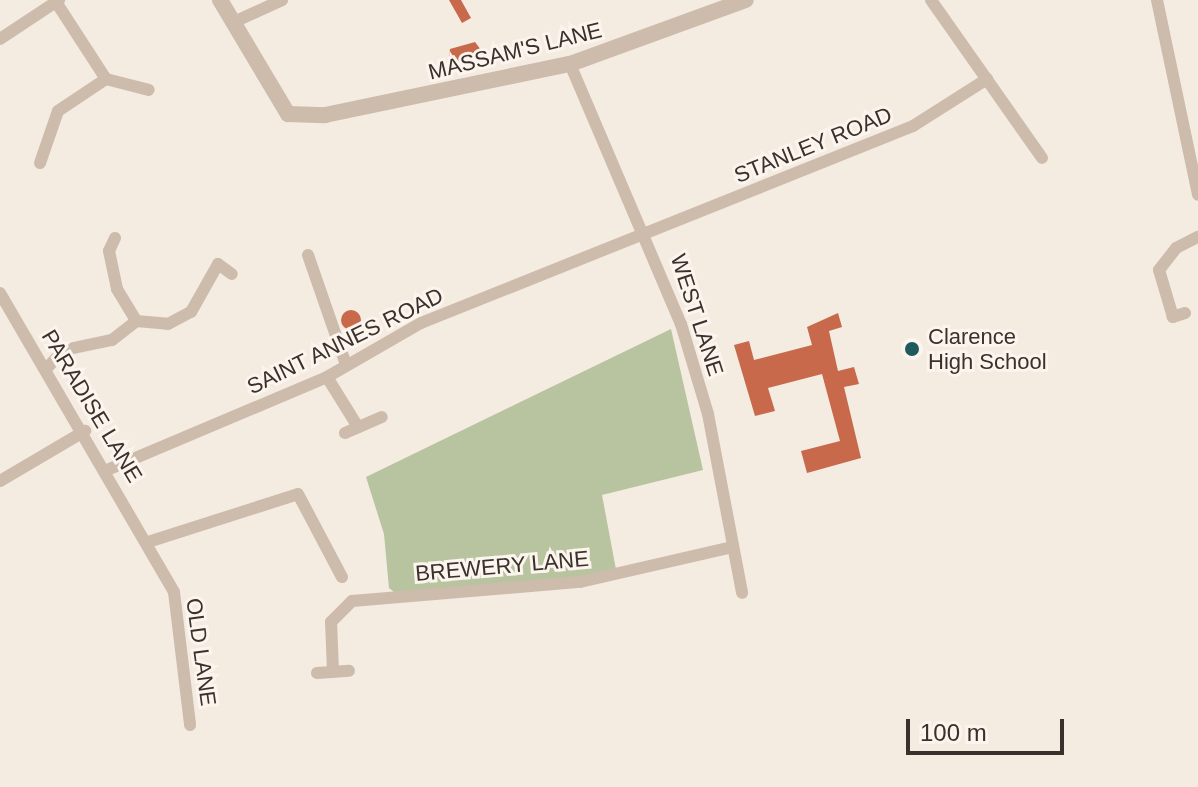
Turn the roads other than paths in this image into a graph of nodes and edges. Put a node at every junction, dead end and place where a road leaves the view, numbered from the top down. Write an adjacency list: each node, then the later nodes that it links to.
1 (220, 0): 7 (street)
2 (282, 0): 7 (street)
3 (746, 0): 9 (street, MASSAM'S LANE)
4 (931, 0): 11 (street)
5 (1157, 0): 15 (street)
6 (57, 1): 8 (street); 10 (street)
7 (234, 22): 9 (street, MASSAM'S LANE)
8 (0, 39)
9 (570, 64): 16 (street, WEST LANE)
10 (106, 79): 12 (street); 14 (street)
11 (987, 79): 13 (street); 16 (street, STANLEY ROAD)
12 (149, 90)
13 (1042, 158)
14 (40, 163)
15 (1198, 195)
16 (646, 231): 24 (street, SAINT ANNES ROAD); 34 (street, WEST LANE)
17 (1198, 237): 22 (street)
18 (115, 238): 23 (street)
19 (308, 255): 24 (street)
20 (232, 274): 23 (street)
21 (0, 293): 25 (street, PARADISE LANE)
22 (1185, 313)
23 (136, 321): 25 (street)
24 (346, 365): 26 (street, SAINT ANNES ROAD)
25 (47, 368): 29 (street, PARADISE LANE)
26 (327, 377): 28 (street); 31 (street, SAINT ANNES ROAD)
27 (382, 417): 28 (street)
28 (358, 427): 30 (street)
29 (85, 431): 31 (street, PARADISE LANE); 32 (street)
30 (345, 433)
31 (107, 470): 33 (street, PARADISE LANE)
32 (0, 481)
33 (148, 542): 35 (street); 40 (street, OLD LANE)
34 (733, 547): 36 (street, WEST LANE); 37 (street, BREWERY LANE)
35 (342, 577)
36 (742, 593)
37 (333, 671): 38 (street); 39 (street)
38 (349, 671)
39 (317, 673)
40 (190, 725)

